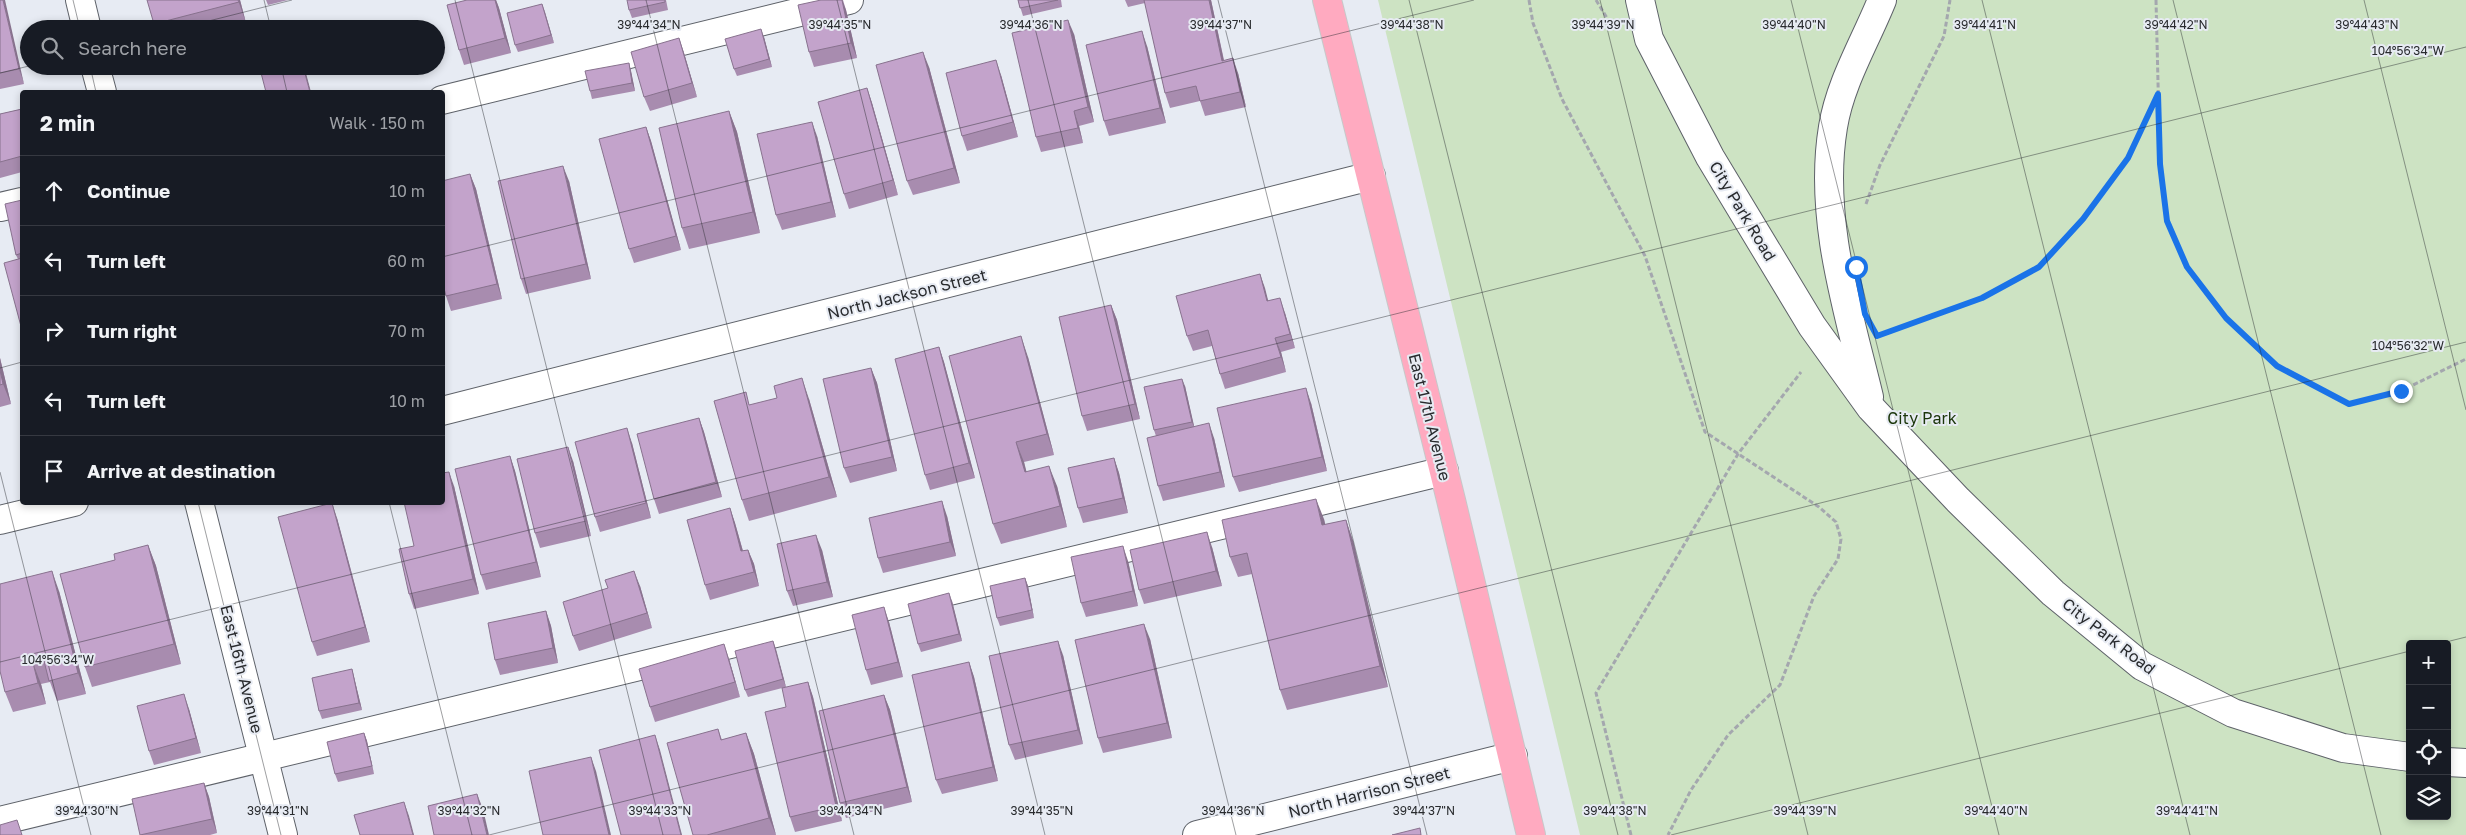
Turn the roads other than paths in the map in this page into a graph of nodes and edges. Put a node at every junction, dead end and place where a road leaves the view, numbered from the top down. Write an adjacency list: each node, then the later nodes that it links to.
1 (80, 0): 6 (street)
2 (849, 0): 9 (street)
3 (1327, 0): 10 (main road, East 17th Avenue)
4 (1640, 0): 13 (street, City Park Road)
5 (1882, 0): 13 (street)
6 (84, 20)
7 (98, 75): 8 (street)
8 (102, 90)
9 (445, 99)
10 (1371, 176): 14 (street, North Jackson Street); 15 (main road, East 17th Avenue)
11 (20, 202): 12 (street)
12 (0, 207)
13 (1871, 408): 20 (street, City Park Road)
14 (445, 410)
15 (1444, 471): 19 (main road, East 17th Avenue); 21 (street)
16 (62, 505): 18 (street)
17 (200, 505): 21 (street, East 16th Avenue)
18 (0, 520)
19 (1513, 756): 26 (street, North Harrison Street); 27 (main road, East 17th Avenue)
20 (2406, 756)
21 (264, 757): 24 (street); 25 (street, East 16th Avenue)
22 (2451, 762): 23 (street)
23 (2466, 763)
24 (0, 821)
25 (283, 835)
26 (1197, 835)
27 (1531, 835)

